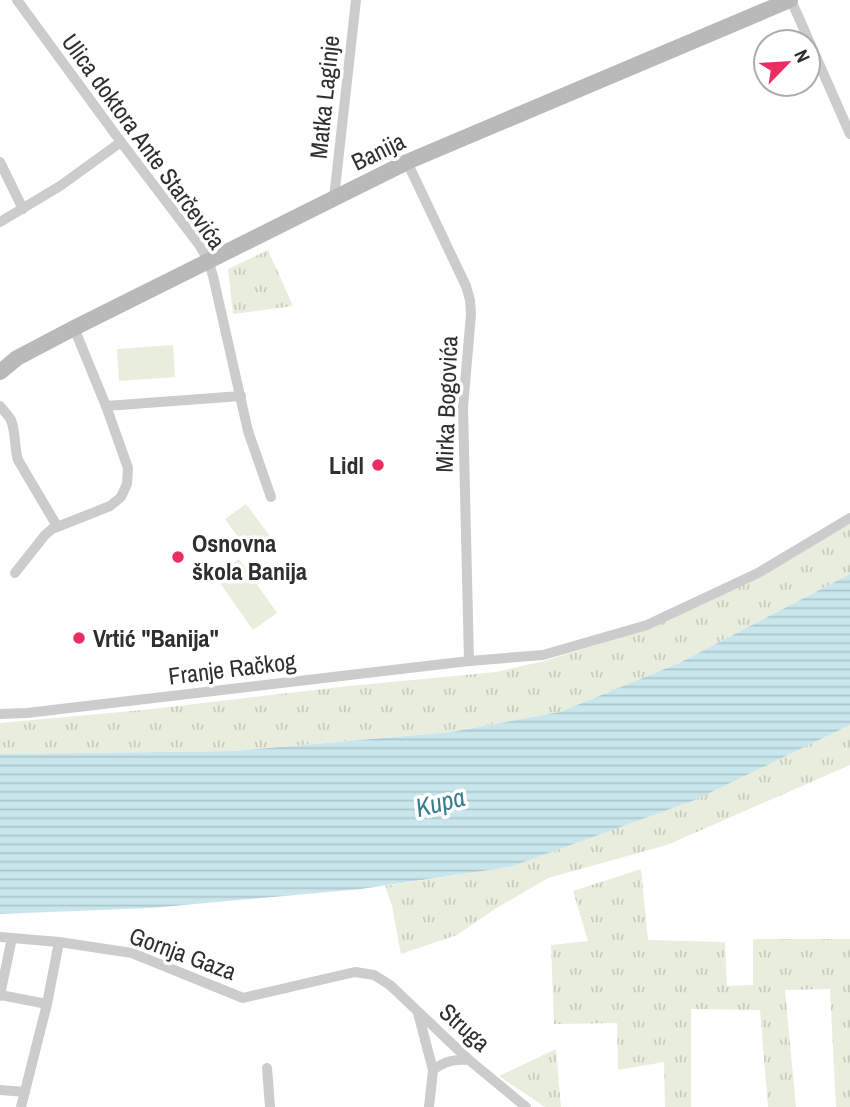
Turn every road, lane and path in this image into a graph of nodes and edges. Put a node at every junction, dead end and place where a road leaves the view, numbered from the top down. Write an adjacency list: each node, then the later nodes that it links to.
1 (17, 0): 5 (street, Ulica doktora Ante Starčevića)
2 (356, 0): 8 (street, Matka Laginje)
3 (790, 0): 4 (street); 7 (main road, Banija)
4 (850, 134)
5 (121, 142): 9 (street); 11 (street, Ulica doktora Ante Starčevića)
6 (0, 162): 9 (street)
7 (407, 162): 8 (main road, Banija); 21 (street, Mirka Bogovića)
8 (334, 198): 11 (main road, Banija)
9 (23, 209): 10 (street)
10 (0, 222)
11 (208, 260): 12 (main road, Banija); 14 (street, Ulica doktora Ante Starčevića)
12 (74, 328): 13 (main road, Banija); 16 (street)
13 (0, 372)
14 (241, 396): 16 (street); 17 (street, Ulica doktora Ante Starčevića)
15 (0, 406): 19 (street)
16 (106, 406): 19 (street)
17 (271, 497)
18 (850, 518): 21 (street, Franje Račkog)
19 (57, 526): 20 (street)
20 (15, 573)
21 (469, 661): 22 (street, Franje Račkog)
22 (0, 713)
23 (6, 937): 24 (street, Gornja Gaza); 25 (street)
24 (59, 942): 26 (street); 27 (street, Gornja Gaza)
25 (0, 995): 26 (street)
26 (47, 1004): 32 (street)
27 (418, 1013): 28 (street, Struga); 30 (street, Struga)
28 (469, 1060): 30 (street); 37 (street, Struga)
29 (267, 1068): 35 (street)
30 (433, 1070): 36 (street, Struga)
31 (0, 1090): 32 (street); 33 (street)
32 (25, 1092): 34 (street)
33 (0, 1100)
34 (21, 1107)
35 (270, 1107)
36 (429, 1107)
37 (526, 1107)

